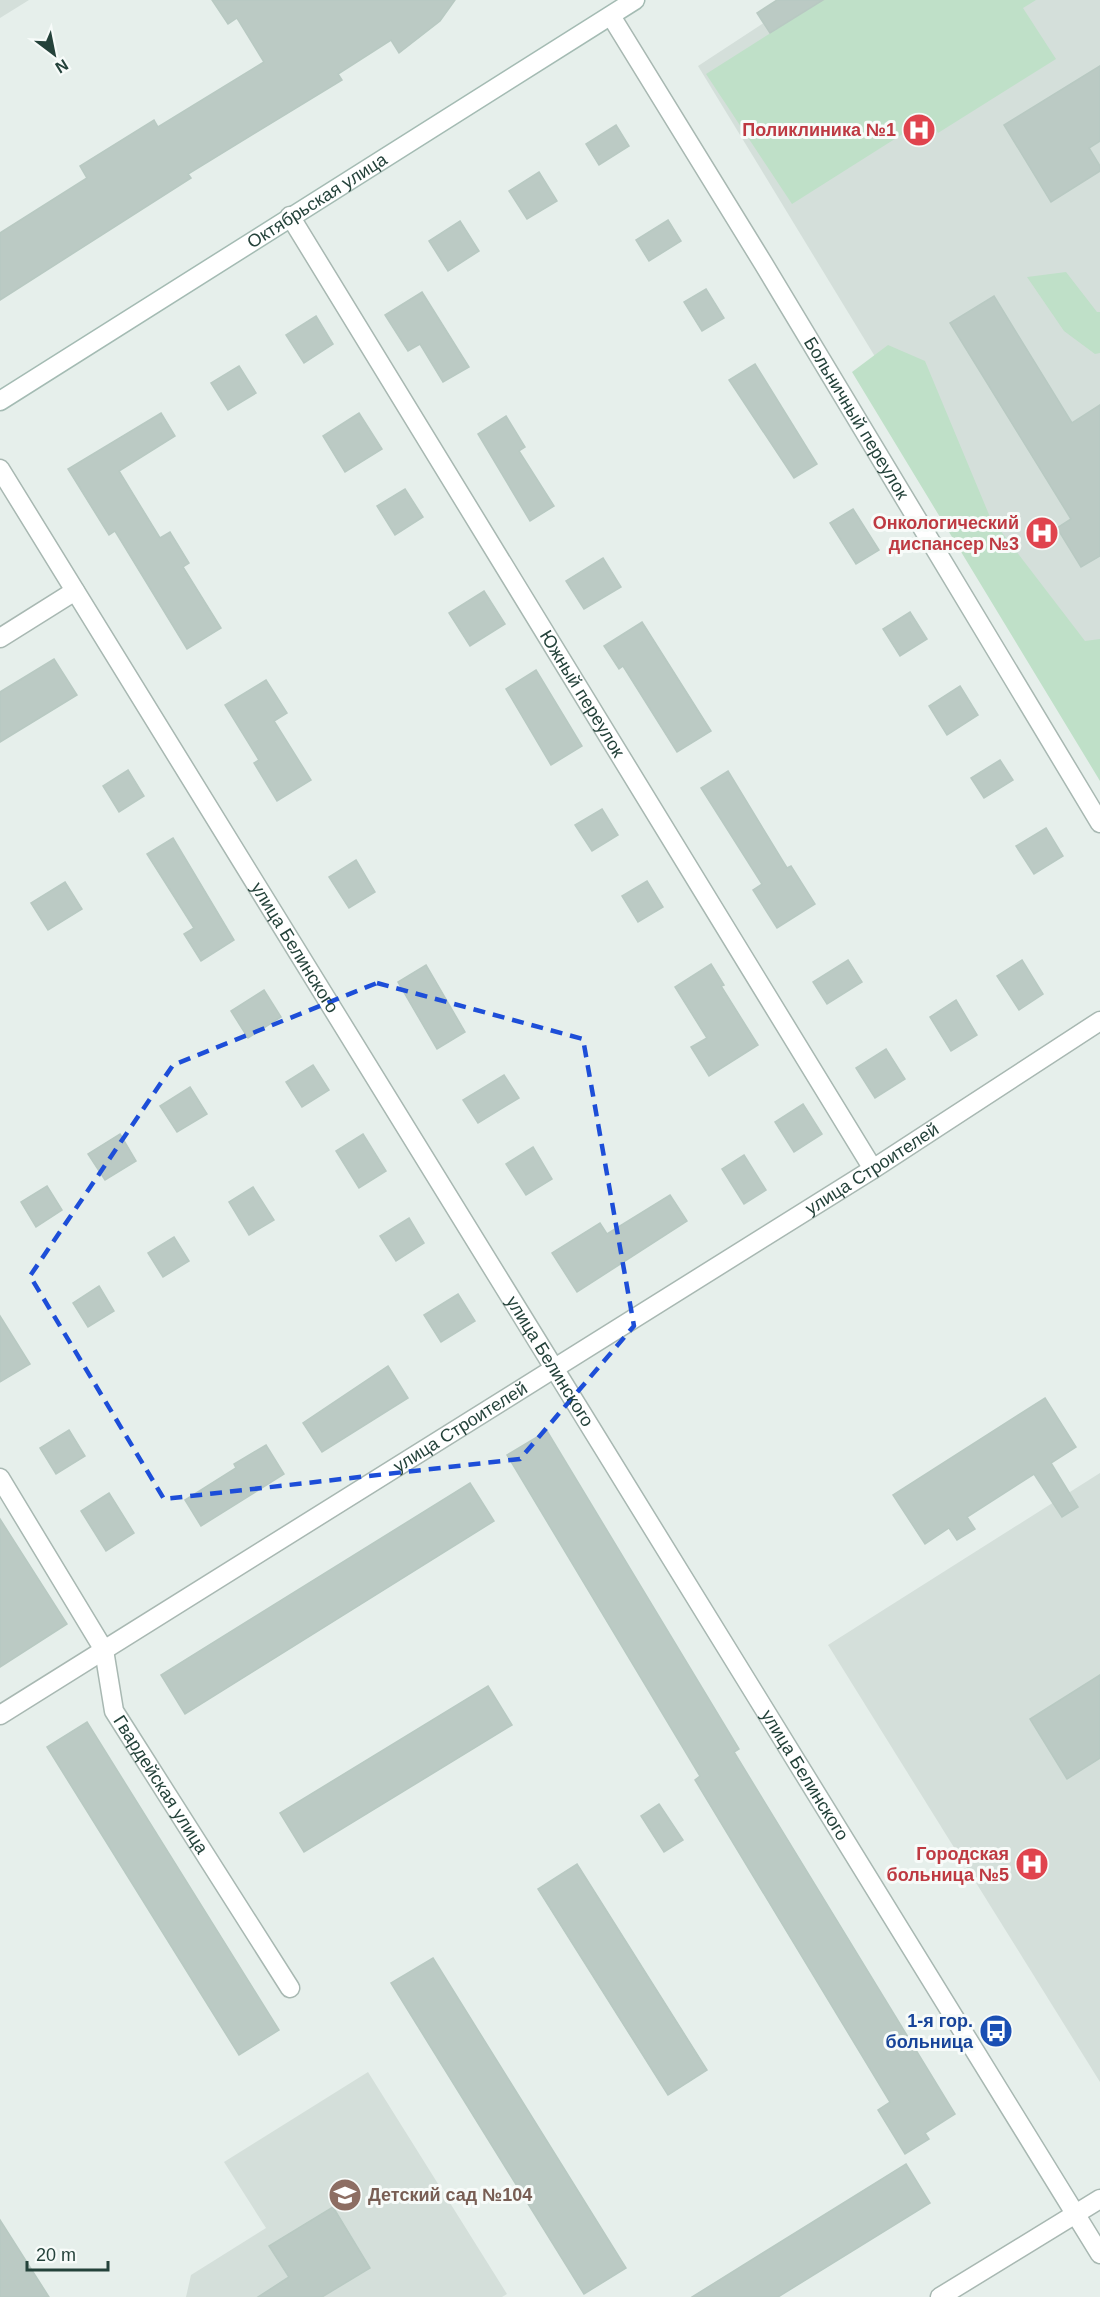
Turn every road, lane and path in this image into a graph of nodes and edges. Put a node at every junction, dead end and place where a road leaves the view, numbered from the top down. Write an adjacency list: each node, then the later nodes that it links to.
1 (635, 0): 2 (street, Октябрьская улица)
2 (611, 16): 3 (street, Октябрьская улица); 8 (street, Больничный переулок)
3 (290, 216): 4 (street, Октябрьская улица); 10 (street, Южный переулок)
4 (0, 401)
5 (0, 469): 6 (street, улица Белинского)
6 (75, 591): 7 (street); 11 (street, улица Белинского)
7 (0, 638)
8 (1100, 822)
9 (1100, 1021): 10 (street, улица Строителей)
10 (873, 1169): 11 (street, улица Строителей)
11 (553, 1368): 13 (street, улица Строителей); 17 (street, улица Белинского)
12 (0, 1478): 13 (street, Гвардейская улица)
13 (104, 1650): 14 (street, улица Строителей); 15 (street, Гвардейская улица)
14 (0, 1715)
15 (290, 1988)
16 (1100, 2199): 17 (street)
17 (1075, 2214): 18 (street, улица Белинского); 19 (street)
18 (1100, 2254)
19 (940, 2297)

